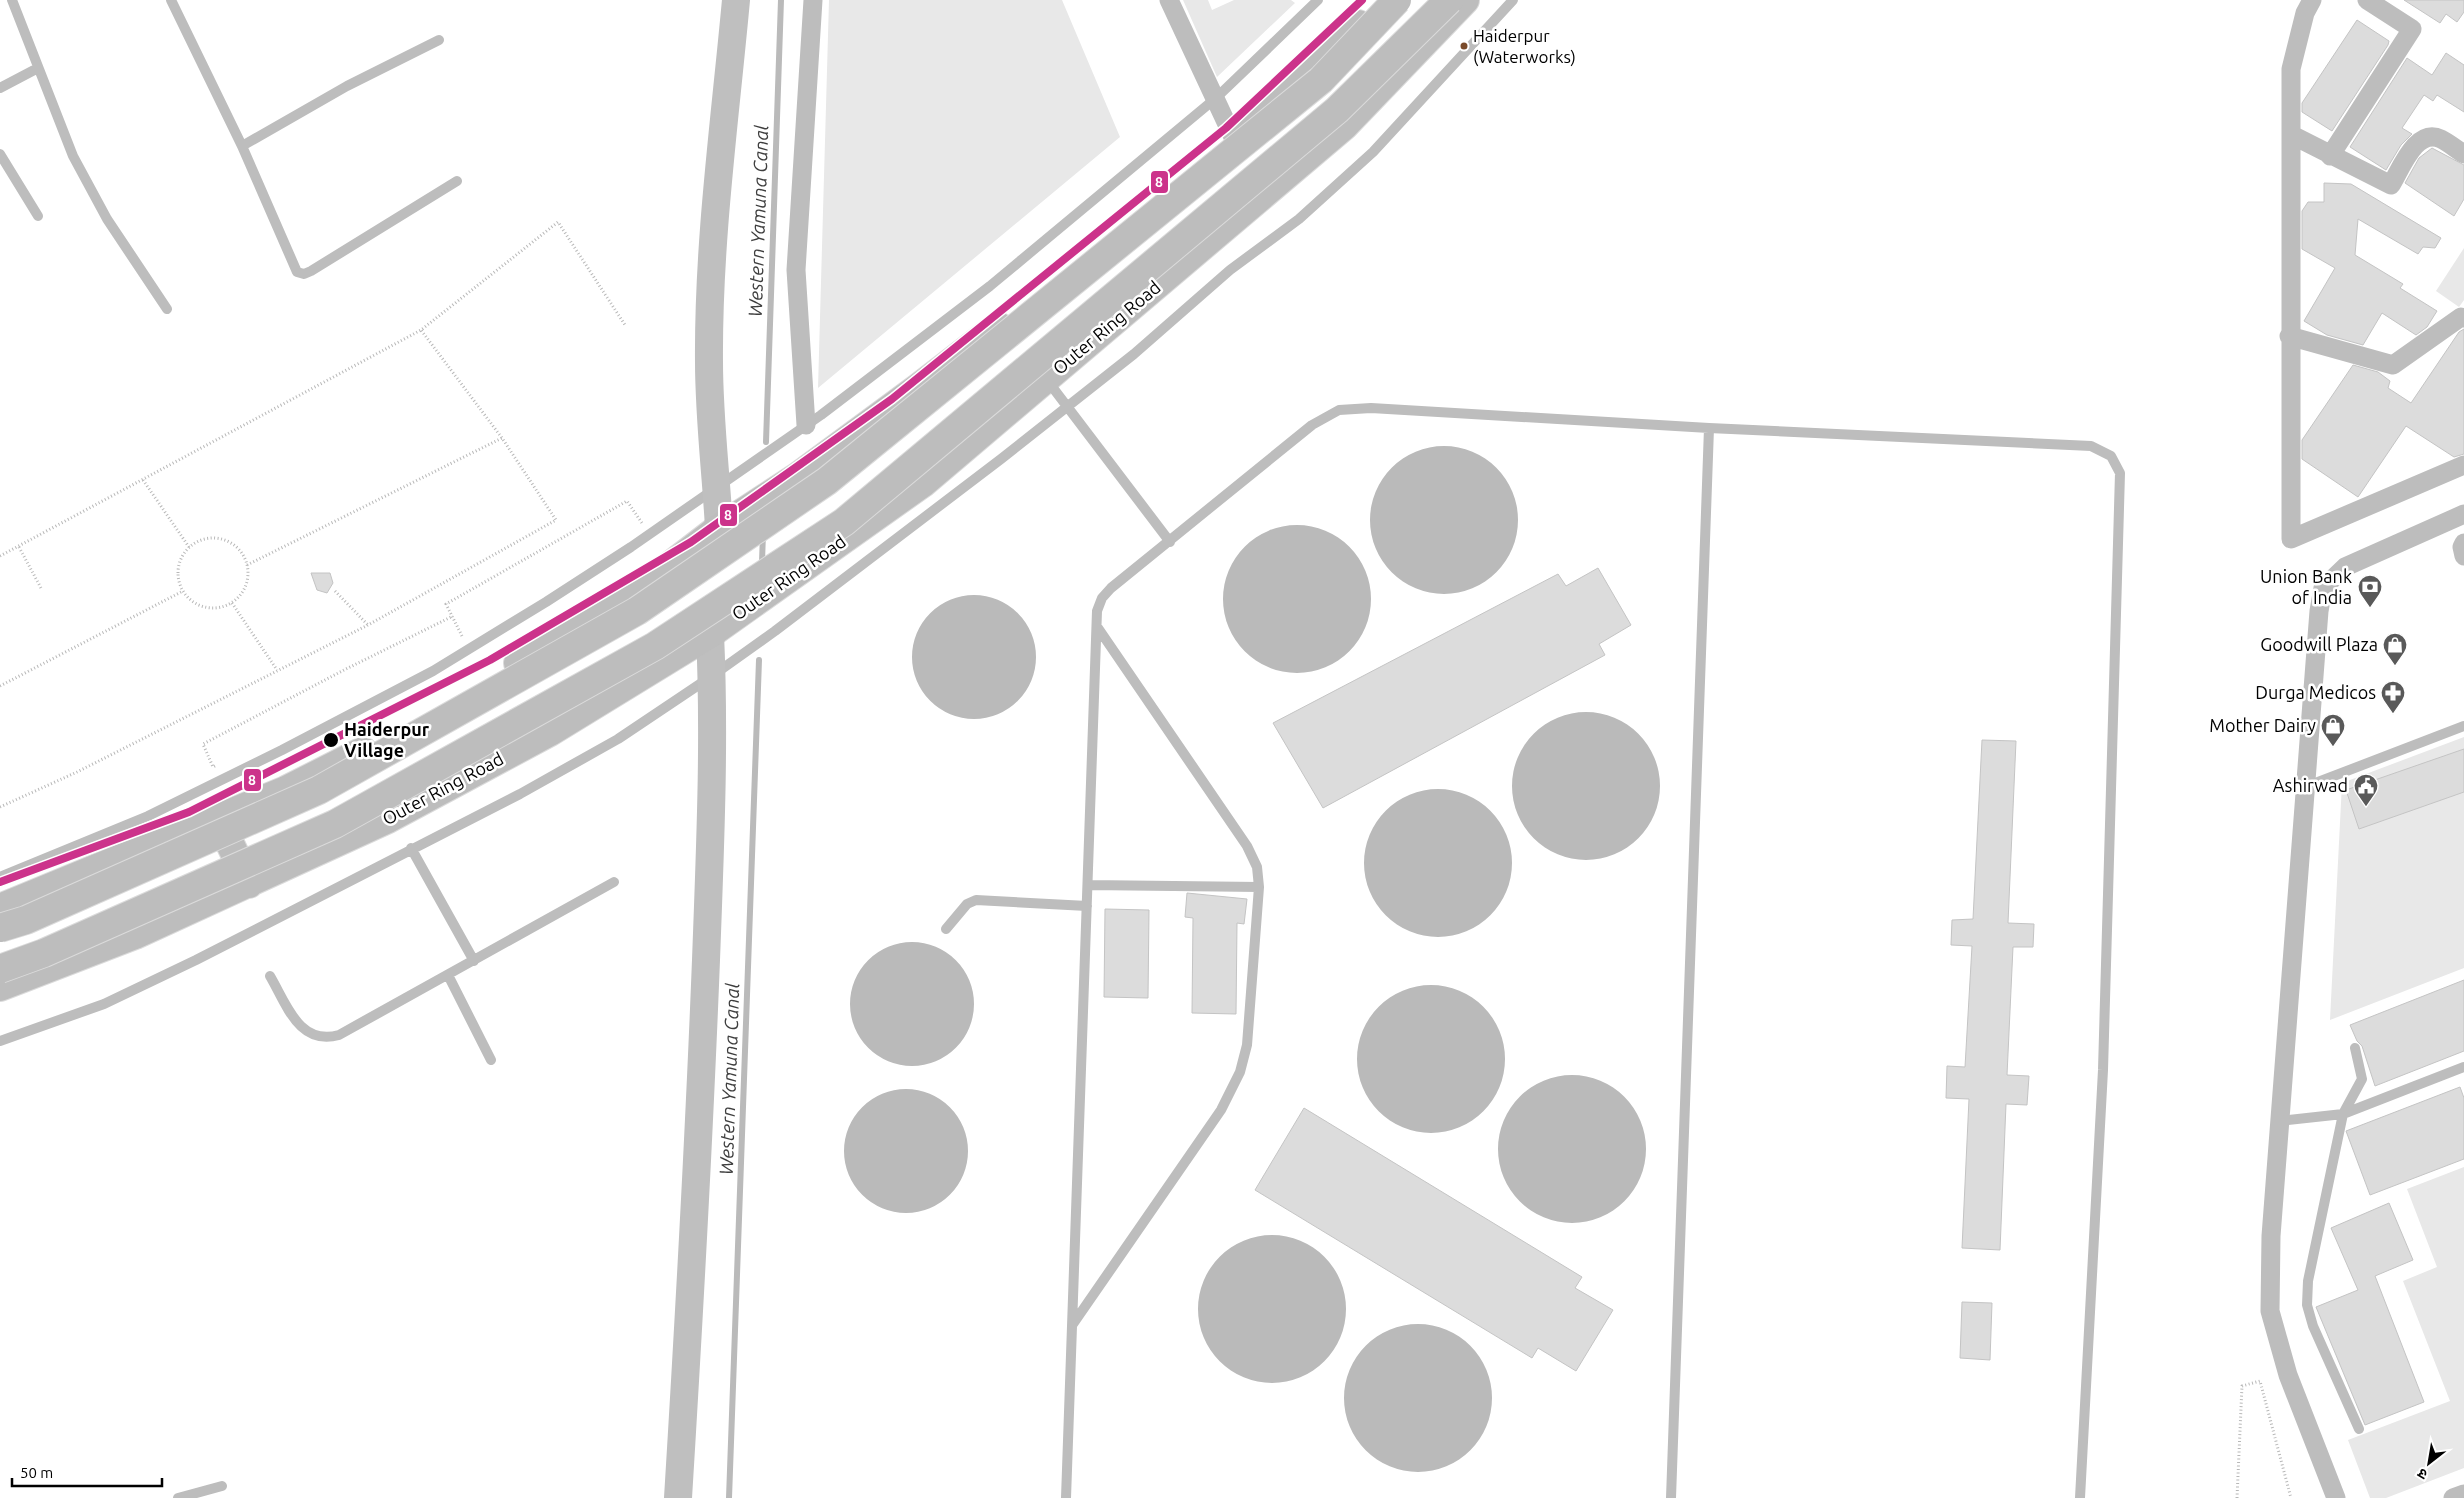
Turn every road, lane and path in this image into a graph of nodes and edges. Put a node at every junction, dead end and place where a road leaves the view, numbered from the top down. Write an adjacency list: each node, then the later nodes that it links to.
1 (12, 0): 15 (lane)
2 (171, 0): 20 (lane)
3 (736, 0): 38 (street)
4 (813, 0): 33 (street)
5 (1169, 0): 17 (street)
6 (1318, 0): 17 (lane)
7 (1382, 0): 19 (main road)
8 (1397, 0): 74 (main road, bridge)
9 (1449, 0): 77 (main road, Outer Ring Road, bridge)
10 (1465, 0): 31 (main road, Outer Ring Road)
11 (1513, 0): 32 (lane)
12 (2312, 0): 18 (street)
13 (2367, 0): 23 (street)
14 (440, 40): 20 (lane)
15 (38, 68): 16 (lane); 26 (lane)
16 (0, 88)
17 (1216, 98): 19 (street); 33 (lane)
18 (2292, 135): 23 (street); 30 (street)
19 (1233, 137): 40 (main road)
20 (242, 146): 24 (lane)
21 (0, 154): 25 (lane)
22 (2464, 154): 23 (street)
23 (2330, 156)
24 (457, 181)
25 (38, 216)
26 (167, 309)
27 (2464, 318): 30 (street)
28 (625, 325): 29 (path)
29 (421, 330): 35 (path); 37 (path)
30 (2289, 336): 36 (street)
31 (1047, 380): 32 (lane); 56 (main road, Outer Ring Road)
32 (1068, 407): 42 (lane); 59 (lane)
33 (806, 425): 38 (lane)
34 (1709, 428): 42 (lane); 94 (lane); 95 (lane)
35 (502, 438): 48 (path); 54 (path)
36 (2464, 464)
37 (143, 480): 44 (path); 45 (path)
38 (716, 486): 40 (street); 41 (lane)
39 (2464, 514): 63 (street)
40 (719, 528): 65 (main road)
41 (650, 534): 53 (path); 67 (lane)
42 (1170, 542): 55 (lane)
43 (2464, 544): 47 (street)
44 (19, 547): 46 (path); 49 (path)
45 (189, 547): 48 (path); 50 (path)
46 (0, 556)
47 (2464, 556)
48 (247, 565): 52 (path)
49 (42, 590)
50 (183, 591): 52 (path); 60 (path)
51 (335, 591): 54 (path)
52 (232, 603): 58 (path)
53 (453, 616): 57 (path); 62 (path)
54 (368, 625): 58 (path)
55 (1098, 628): 70 (lane); 71 (lane)
56 (710, 634): 59 (street); 69 (main road, Outer Ring Road)
57 (464, 640)
58 (277, 670): 64 (path)
59 (712, 676): 66 (lane); 92 (street)
60 (0, 686)
61 (2464, 726): 63 (lane)
62 (221, 763)
63 (2305, 787): 86 (street)
64 (0, 807)
65 (218, 818): 69 (main road); 73 (main road)
66 (411, 848): 76 (lane); 81 (lane)
67 (0, 878)
68 (614, 882): 76 (lane)
69 (248, 884): 80 (main road, Outer Ring Road)
70 (1088, 885): 71 (lane); 72 (lane)
71 (1260, 887): 87 (lane)
72 (1088, 906): 75 (lane); 87 (lane)
73 (0, 908)
74 (0, 928)
75 (946, 929)
76 (474, 961): 78 (lane)
77 (0, 969)
78 (448, 975): 79 (lane); 83 (lane)
79 (270, 976)
80 (0, 987)
81 (0, 1041)
82 (2355, 1048): 85 (lane)
83 (491, 1060)
84 (2464, 1067): 85 (lane)
85 (2343, 1114): 86 (lane); 88 (lane)
86 (2280, 1121): 98 (street)
87 (1072, 1325): 93 (lane)
88 (2359, 1429)
89 (222, 1486): 91 (lane)
90 (2464, 1494): 99 (street)
91 (178, 1498)
92 (678, 1498)
93 (1066, 1498)
94 (1671, 1498)
95 (2080, 1498)
96 (2236, 1498): 97 (path)
97 (2291, 1498)
98 (2336, 1498)
99 (2453, 1498)

